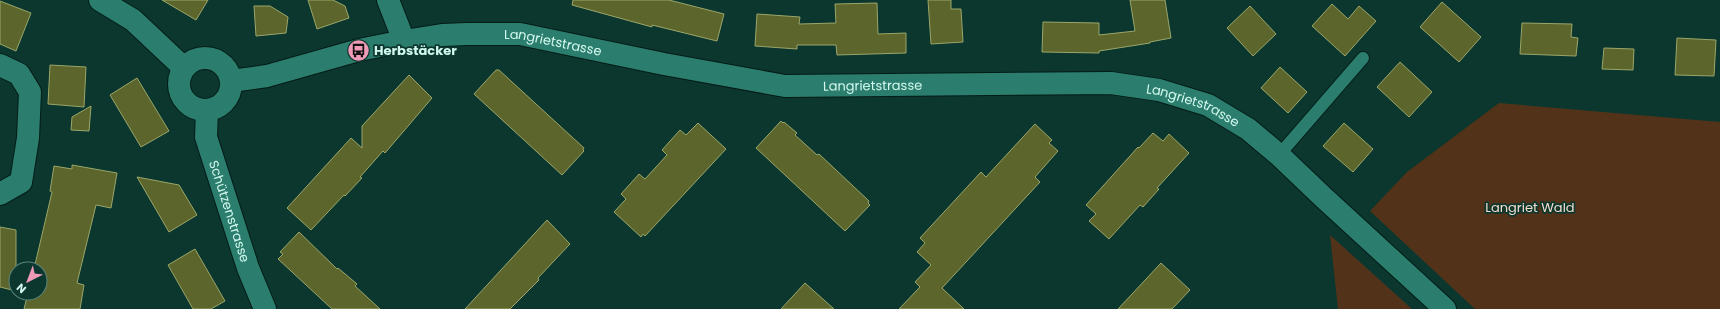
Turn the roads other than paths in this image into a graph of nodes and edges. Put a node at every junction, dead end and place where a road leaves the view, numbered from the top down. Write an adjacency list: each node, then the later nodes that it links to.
1 (100, 0): 6 (street)
2 (388, 0): 3 (street)
3 (404, 41): 7 (street, Langrietstrasse); 9 (street, Langrietstrasse)
4 (1363, 58): 9 (lane)
5 (0, 65): 10 (street)
6 (184, 68): 7 (street); 8 (street)
7 (231, 81): 8 (street)
8 (207, 110): 11 (street, Schützenstrasse)
9 (1279, 155): 12 (street, Langrietstrasse)
10 (0, 194)
11 (265, 309)
12 (1445, 309)

